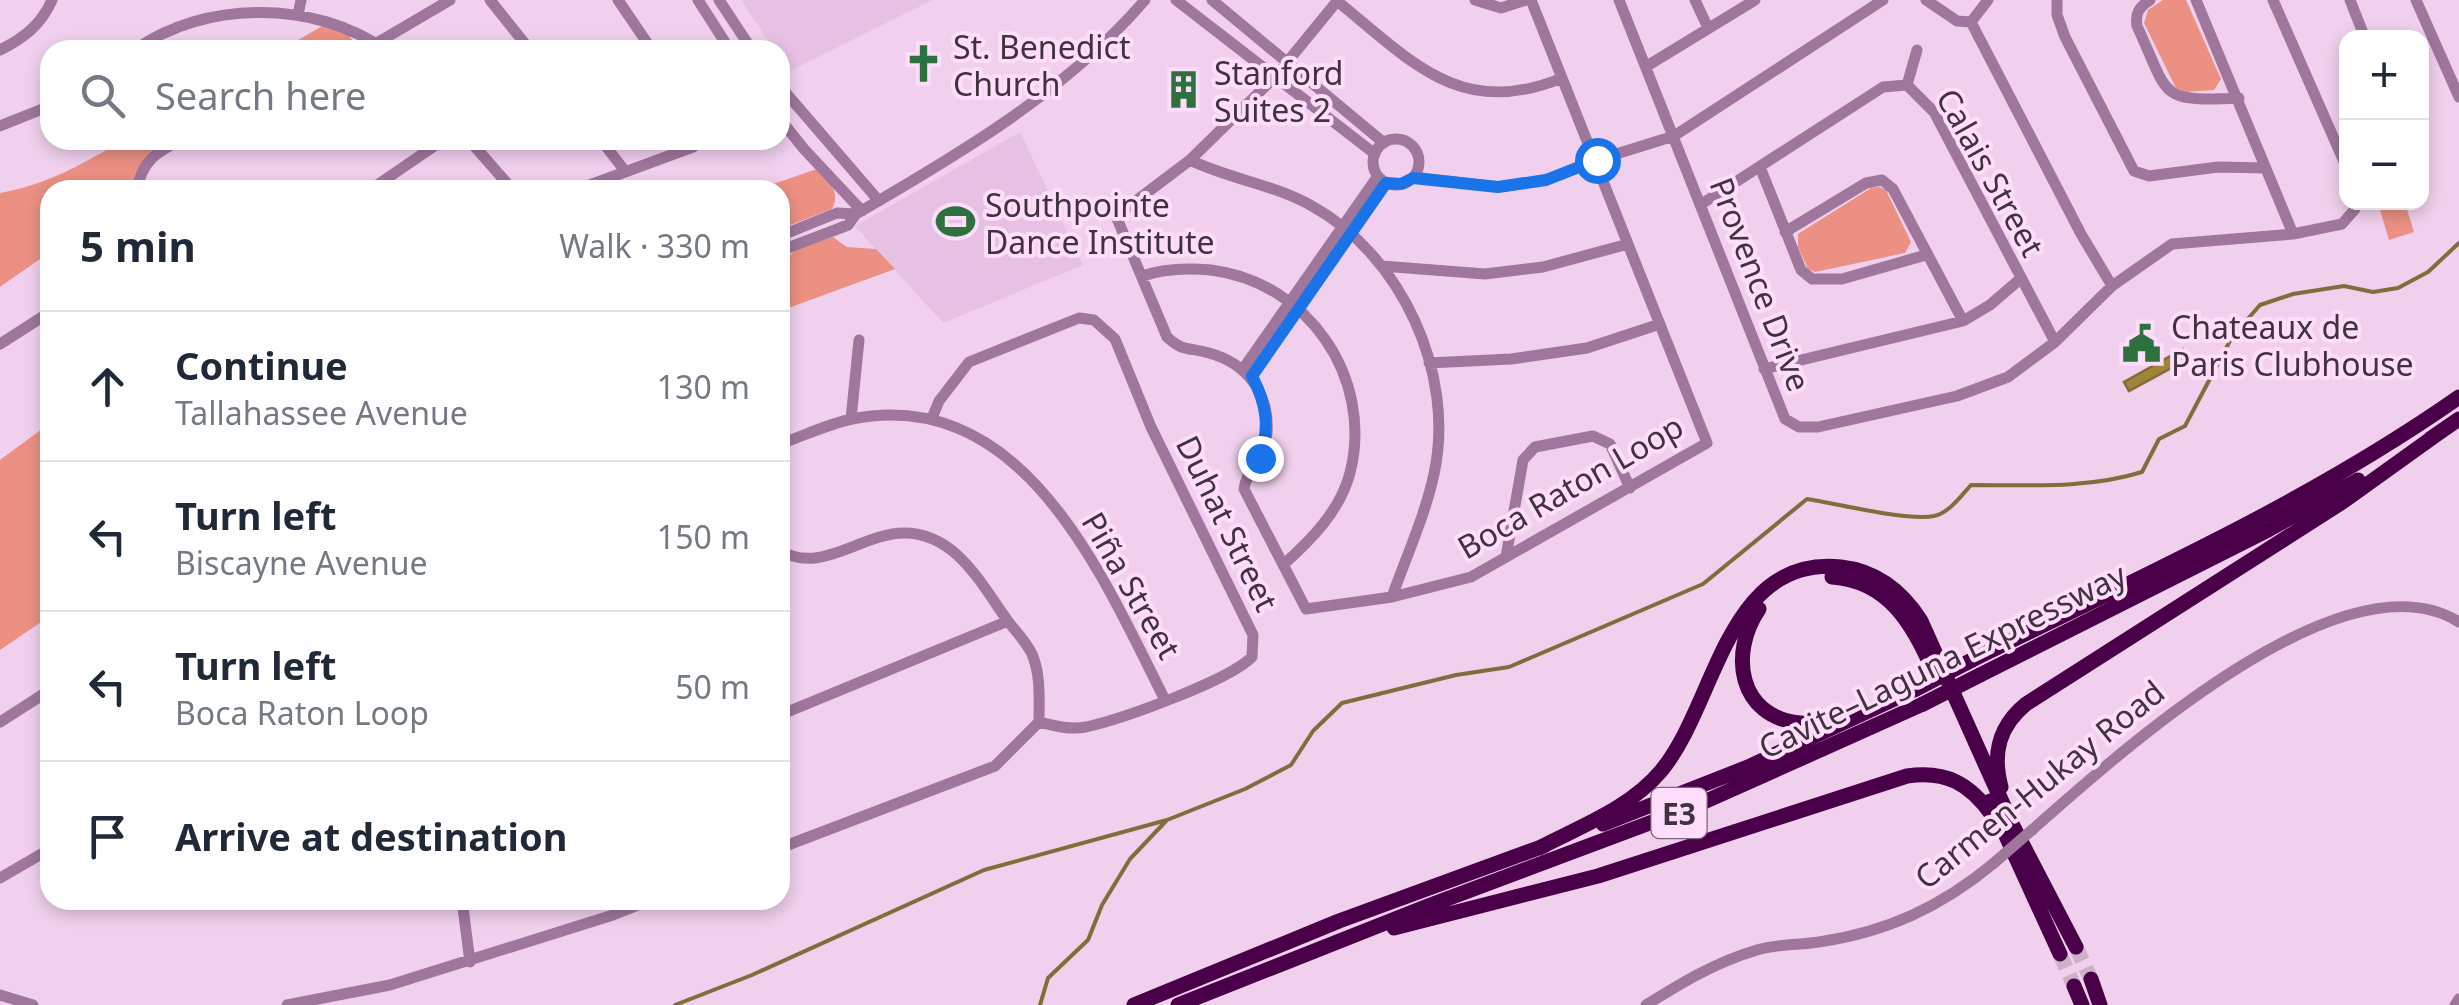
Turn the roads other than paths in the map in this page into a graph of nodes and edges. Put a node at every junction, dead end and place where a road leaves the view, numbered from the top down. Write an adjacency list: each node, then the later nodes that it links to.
1 (52, 0): 38 (street)
2 (301, 0): 27 (street)
3 (450, 0): 33 (street)
4 (490, 0): 34 (street)
5 (618, 0): 35 (street)
6 (698, 0): 36 (street)
7 (719, 0): 37 (street)
8 (1145, 0): 72 (street)
9 (1176, 0): 43 (street)
10 (1212, 0): 40 (street)
11 (1338, 0): 40 (street); 44 (street)
12 (1475, 0): 13 (street)
13 (1528, 0): 44 (street, Boca Raton Loop)
14 (1619, 0): 41 (street, Provence Drive)
15 (1695, 0): 29 (street)
16 (1755, 0): 29 (street)
17 (1883, 0): 52 (street)
18 (1926, 0): 28 (street)
19 (1988, 0): 28 (street)
20 (2057, 0): 64 (street)
21 (2150, 0): 47 (street)
22 (2196, 0): 47 (street)
23 (2273, 0): 59 (street)
24 (2350, 0): 30 (street)
25 (2433, 0): 26 (street)
26 (2418, 5): 42 (street)
27 (298, 15): 31 (street); 32 (street)
28 (1971, 22): 86 (street)
29 (1708, 28): 41 (street)
30 (2363, 30)
31 (152, 40)
32 (365, 40)
33 (388, 40)
34 (522, 40)
35 (645, 40)
36 (724, 40)
37 (745, 40)
38 (0, 50)
39 (1917, 50): 45 (street)
40 (1287, 63): 43 (street); 53 (street)
41 (1647, 66): 52 (street, Provence Drive)
42 (2454, 71): 48 (street)
43 (1275, 77): 60 (street); 61 (street)
44 (1562, 78): 62 (street, Boca Raton Loop)
45 (1907, 84): 63 (street, Calais Street); 85 (street, Calais Street)
46 (790, 98): 72 (street)
47 (2239, 98): 64 (street)
48 (2459, 98)
49 (40, 110): 50 (street)
50 (0, 126)
51 (790, 132): 75 (street)
52 (1674, 136): 62 (street); 73 (street, Provence Drive)
53 (1384, 143): 60 (street); 66 (street)
54 (160, 150): 67 (street)
55 (428, 150): 68 (street)
56 (478, 150): 69 (street)
57 (609, 150): 65 (street)
58 (684, 150): 65 (street)
59 (2339, 150)
60 (1375, 154): 71 (street)
61 (1190, 160): 76 (street); 84 (street)
62 (1597, 160): 66 (street); 80 (street, Boca Raton Loop)
63 (1760, 167): 73 (street, Calais Street); 78 (street)
64 (2265, 168): 79 (street)
65 (625, 170): 70 (street)
66 (1413, 178): 71 (street)
67 (139, 180)
68 (385, 180)
69 (504, 180)
70 (600, 180)
71 (1382, 180): 76 (street)
72 (879, 201): 75 (street)
73 (1700, 204): 95 (street, Provence Drive)
74 (2352, 210): 79 (street, Provence Drive)
75 (859, 213): 77 (street); 81 (street)
76 (1347, 230): 83 (street); 87 (street)
77 (790, 232)
78 (1785, 232): 82 (street); 82 (street)
79 (2293, 234): 86 (street, Provence Drive)
80 (1628, 244): 83 (street); 90 (street, Boca Raton Loop)
81 (790, 248)
82 (1926, 255): 89 (street)
83 (1382, 266): 94 (street)
84 (1143, 276): 87 (street); 96 (street)
85 (2020, 280): 89 (street); 92 (street, Calais Street)
86 (2112, 286): 92 (street, Provence Drive)
87 (1294, 305): 96 (street); 106 (street)
88 (40, 318): 93 (street)
89 (1963, 321): 95 (street)
90 (1660, 324): 94 (street); 103 (street, Boca Raton Loop)
91 (859, 340): 100 (street)
92 (2055, 342): 95 (street, Provence Drive)
93 (0, 344)
94 (1429, 363): 107 (street)
95 (1764, 369)
96 (1247, 373): 106 (street, Boca Raton Loop)
97 (2459, 396): 110 (highway, Cavite–Laguna Expressway / E3)
98 (932, 418): 100 (street, Piña Street); 113 (street, Piña Street); 113 (street, Duhat Street)
99 (2459, 419): 101 (highway, Cavite–Laguna Expressway / E3)
100 (850, 420): 102 (street, Piña Street)
101 (2436, 435): 110 (highway, Cavite–Laguna Expressway / E3); 117 (highway)
102 (790, 441)
103 (1630, 488): 105 (street, Boca Raton Loop); 105 (street)
104 (790, 557): 108 (street)
105 (1506, 557): 107 (street, Boca Raton Loop)
106 (1283, 565): 107 (street, Boca Raton Loop)
107 (1392, 597)
108 (1008, 621): 114 (street); 116 (street)
109 (2459, 622): 135 (street, Carmen-Hukay Road, bridge)
110 (1976, 668): 112 (highway, Cavite–Laguna Expressway / E3, bridge)
111 (40, 696): 115 (street)
112 (1920, 697): 117 (highway); 119 (highway, Cavite–Laguna Expressway / E3); 124 (highway, Cavite–Laguna Expressway / E3)
113 (1165, 700): 116 (street, Duhat Street)
114 (790, 711)
115 (0, 722)
116 (1039, 722): 118 (street)
117 (2008, 827): 119 (highway); 124 (highway); 125 (highway)
118 (790, 844)
119 (1539, 848): 133 (highway, E3)
120 (40, 855): 121 (street)
121 (0, 878)
122 (463, 910): 126 (street)
123 (623, 910): 126 (street)
124 (1344, 938): 134 (highway, E3)
125 (2068, 951)
126 (470, 962): 130 (street)
127 (2090, 978): 137 (highway)
128 (2074, 986): 136 (highway)
129 (0, 996): 131 (street)
130 (310, 1004): 132 (street)
131 (33, 1005)
132 (287, 1005)
133 (1134, 1005)
134 (1178, 1005)
135 (1646, 1005)
136 (2082, 1005)
137 (2100, 1005)

